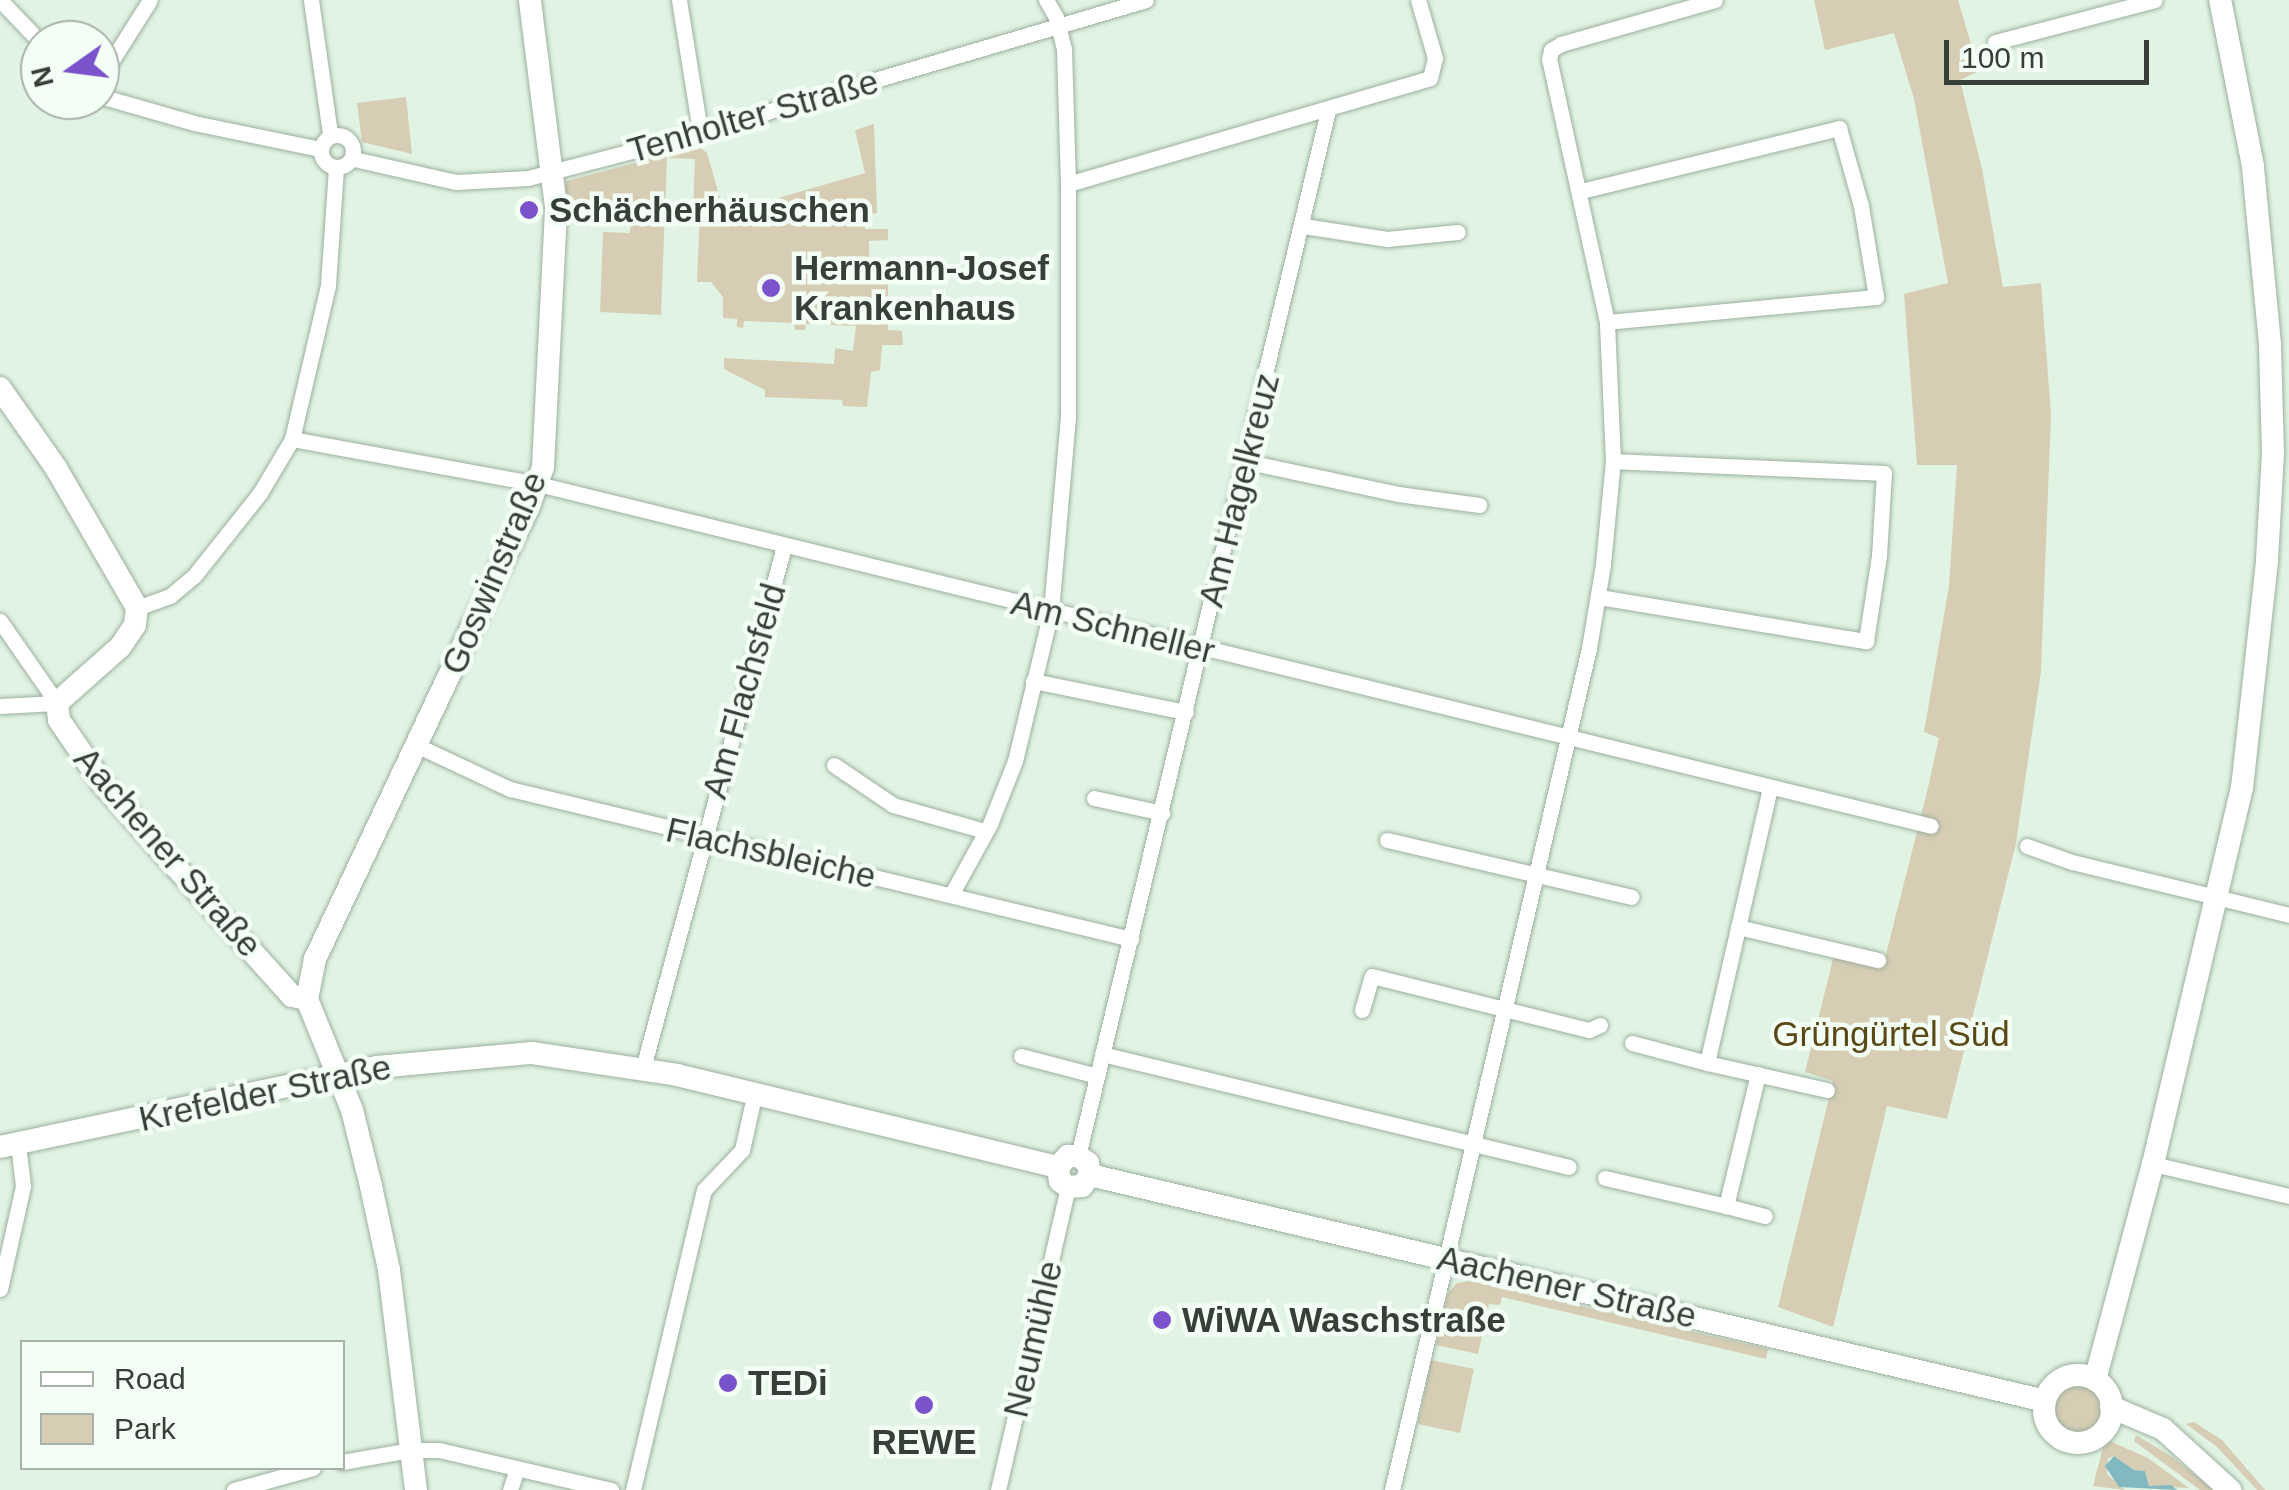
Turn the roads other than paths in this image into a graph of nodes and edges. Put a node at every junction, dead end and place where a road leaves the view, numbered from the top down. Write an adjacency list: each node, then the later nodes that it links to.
1 (0, 0): 12 (street)
2 (150, 0): 15 (street)
3 (311, 0): 19 (street)
4 (530, 0): 23 (main road, Goswinstraße)
5 (679, 0): 18 (street)
6 (1046, 0): 13 (street)
7 (1146, 0): 13 (street, Tenholter Straße)
8 (1418, 0): 17 (street)
9 (1715, 0): 25 (street)
10 (2155, 0): 14 (street)
11 (2220, 0): 59 (main road)
12 (20, 21)
13 (1058, 26): 18 (street, Tenholter Straße); 24 (street)
14 (1995, 42)
15 (120, 47)
16 (120, 102): 20 (street)
17 (1328, 111): 24 (street); 26 (street, Am Hagelkreuz)
18 (700, 131): 23 (street, Tenholter Straße)
19 (330, 134): 20 (street); 21 (street)
20 (320, 149): 22 (street)
21 (354, 159): 22 (street); 23 (street, Tenholter Straße)
22 (336, 167): 30 (street)
23 (554, 171): 33 (main road, Goswinstraße)
24 (1068, 184): 38 (street)
25 (1581, 190): 28 (street); 28 (street)
26 (1304, 226): 27 (street); 31 (street, Am Hagelkreuz)
27 (1458, 232)
28 (1607, 322): 32 (street)
29 (0, 388): 37 (main road)
30 (292, 439): 33 (street, Am Schneller); 37 (street)
31 (1248, 462): 34 (street); 40 (street, Am Hagelkreuz)
32 (1613, 462): 36 (street); 36 (street)
33 (538, 484): 35 (street, Am Schneller); 46 (main road, Goswinstraße)
34 (1479, 505)
35 (784, 546): 38 (street, Am Schneller); 53 (street, Am Flachsfeld)
36 (1599, 597): 45 (street)
37 (137, 608): 42 (main road)
38 (1051, 611): 40 (street, Am Schneller); 41 (street)
39 (0, 621): 42 (street, Aachener Straße)
40 (1200, 649): 44 (street, Am Hagelkreuz); 45 (street, Am Schneller)
41 (1033, 682): 44 (street); 52 (street)
42 (57, 702): 43 (street); 64 (main road, Aachener Straße)
43 (0, 706)
44 (1186, 712): 50 (street, Am Hagelkreuz)
45 (1567, 736): 48 (street, Am Schneller); 56 (street)
46 (418, 746): 53 (street, Flachsbleiche); 64 (main road, Goswinstraße)
47 (834, 765): 52 (street)
48 (1770, 788): 51 (street, Am Schneller); 61 (street)
49 (1094, 798): 50 (street)
50 (1162, 813): 62 (street, Am Hagelkreuz)
51 (1931, 826)
52 (985, 831): 57 (street)
53 (702, 838): 57 (street, Flachsbleiche); 73 (street, Am Flachsfeld)
54 (1387, 840): 56 (street)
55 (2027, 846): 59 (street)
56 (1536, 875): 58 (street); 65 (street)
57 (950, 895): 62 (street, Flachsbleiche)
58 (1631, 897)
59 (2216, 898): 60 (street); 81 (main road)
60 (2289, 915)
61 (1738, 927): 63 (street); 72 (street)
62 (1131, 939): 70 (street, Am Hagelkreuz)
63 (1878, 960)
64 (307, 999): 75 (main road)
65 (1503, 1009): 66 (street); 67 (street); 79 (street)
66 (1362, 1010)
67 (1600, 1025)
68 (1632, 1043): 72 (street)
69 (532, 1053): 73 (main road, Aachener Straße); 75 (main road, Krefelder Straße)
70 (1102, 1054): 76 (street, Am Hagelkreuz); 79 (street)
71 (1021, 1056): 76 (street)
72 (1707, 1063): 74 (street)
73 (643, 1068): 78 (main road, Aachener Straße)
74 (1758, 1074): 77 (street); 86 (street)
75 (339, 1076): 80 (main road, Krefelder Straße); 93 (main road)
76 (1097, 1076): 83 (street, Am Hagelkreuz)
77 (1826, 1090)
78 (755, 1092): 83 (main road, Aachener Straße); 101 (street)
79 (1472, 1144): 82 (street); 88 (street)
80 (9, 1146): 89 (street)
81 (2153, 1164): 85 (street); 90 (main road)
82 (1569, 1167)
83 (1073, 1171): 88 (main road, Aachener Straße); 102 (street, Neumühle)
84 (1605, 1178): 86 (street)
85 (2289, 1196)
86 (1726, 1206): 87 (street)
87 (1765, 1216)
88 (1446, 1258): 91 (main road, Aachener Straße); 103 (street)
89 (0, 1289)
90 (2095, 1380): 91 (main road); 92 (main road)
91 (2045, 1400): 92 (main road)
92 (2110, 1416): 104 (main road)
93 (411, 1450): 94 (street); 95 (street); 98 (main road)
94 (345, 1461)
95 (516, 1468): 99 (street); 100 (street)
96 (307, 1470): 97 (street)
97 (234, 1490)
98 (416, 1490)
99 (510, 1490)
100 (611, 1490)
101 (633, 1490)
102 (998, 1490)
103 (1392, 1490)
104 (2230, 1490)

